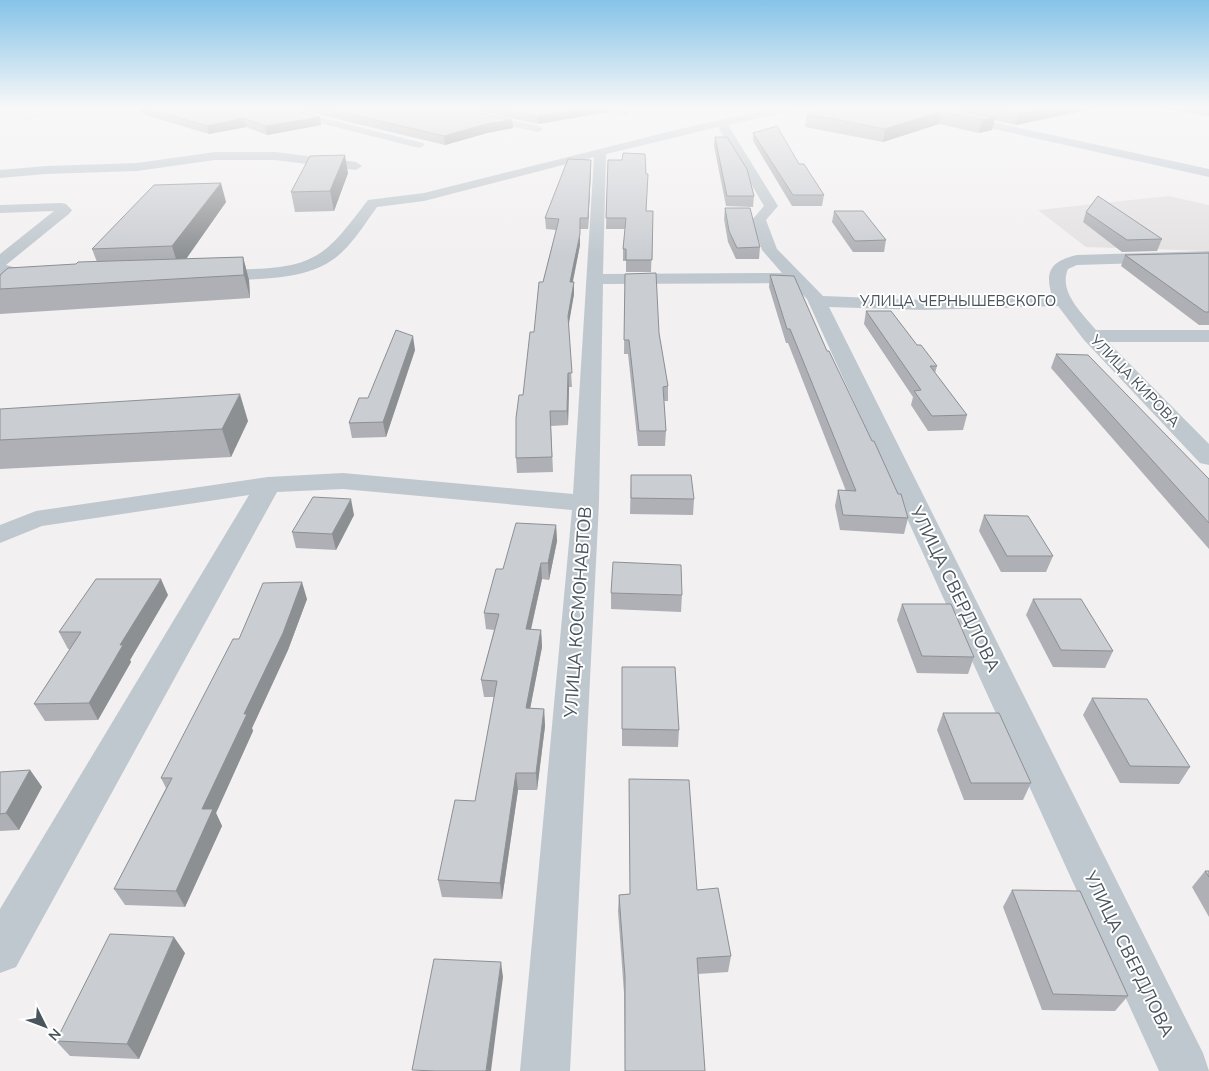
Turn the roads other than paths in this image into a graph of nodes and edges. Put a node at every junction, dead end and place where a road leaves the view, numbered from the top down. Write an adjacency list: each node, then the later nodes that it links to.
1 (208, 157): 9 (street)
2 (283, 157): 7 (street)
3 (581, 157): 14 (street)
4 (600, 157): 16 (street, УЛИЦА КОСМОНАВТОВ)
5 (742, 157): 15 (street, УЛИЦА СВЕРДЛОВА)
6 (1136, 157): 8 (street)
7 (356, 166)
8 (1209, 173)
9 (0, 174)
10 (0, 209): 12 (street)
11 (1209, 256): 19 (street, УЛИЦА ЧЕРНЫШЕВСКОГО)
12 (0, 262)
13 (0, 269): 17 (street)
14 (198, 275)
15 (795, 278): 16 (street); 18 (street, УЛИЦА СВЕРДЛОВА)
16 (595, 279): 24 (street, УЛИЦА КОСМОНАВТОВ)
17 (54, 280)
18 (817, 301): 19 (street, УЛИЦА ЧЕРНЫШЕВСКОГО); 28 (street, УЛИЦА СВЕРДЛОВА)
19 (1063, 301): 20 (street, УЛИЦА КИРОВА)
20 (1091, 336): 21 (street); 22 (street, УЛИЦА КИРОВА)
21 (1209, 336)
22 (1209, 458)
23 (268, 485): 24 (street); 25 (street); 26 (street)
24 (586, 503): 27 (street, УЛИЦА КОСМОНАВТОВ)
25 (0, 536)
26 (0, 951)
27 (545, 1071)
28 (1185, 1071)

